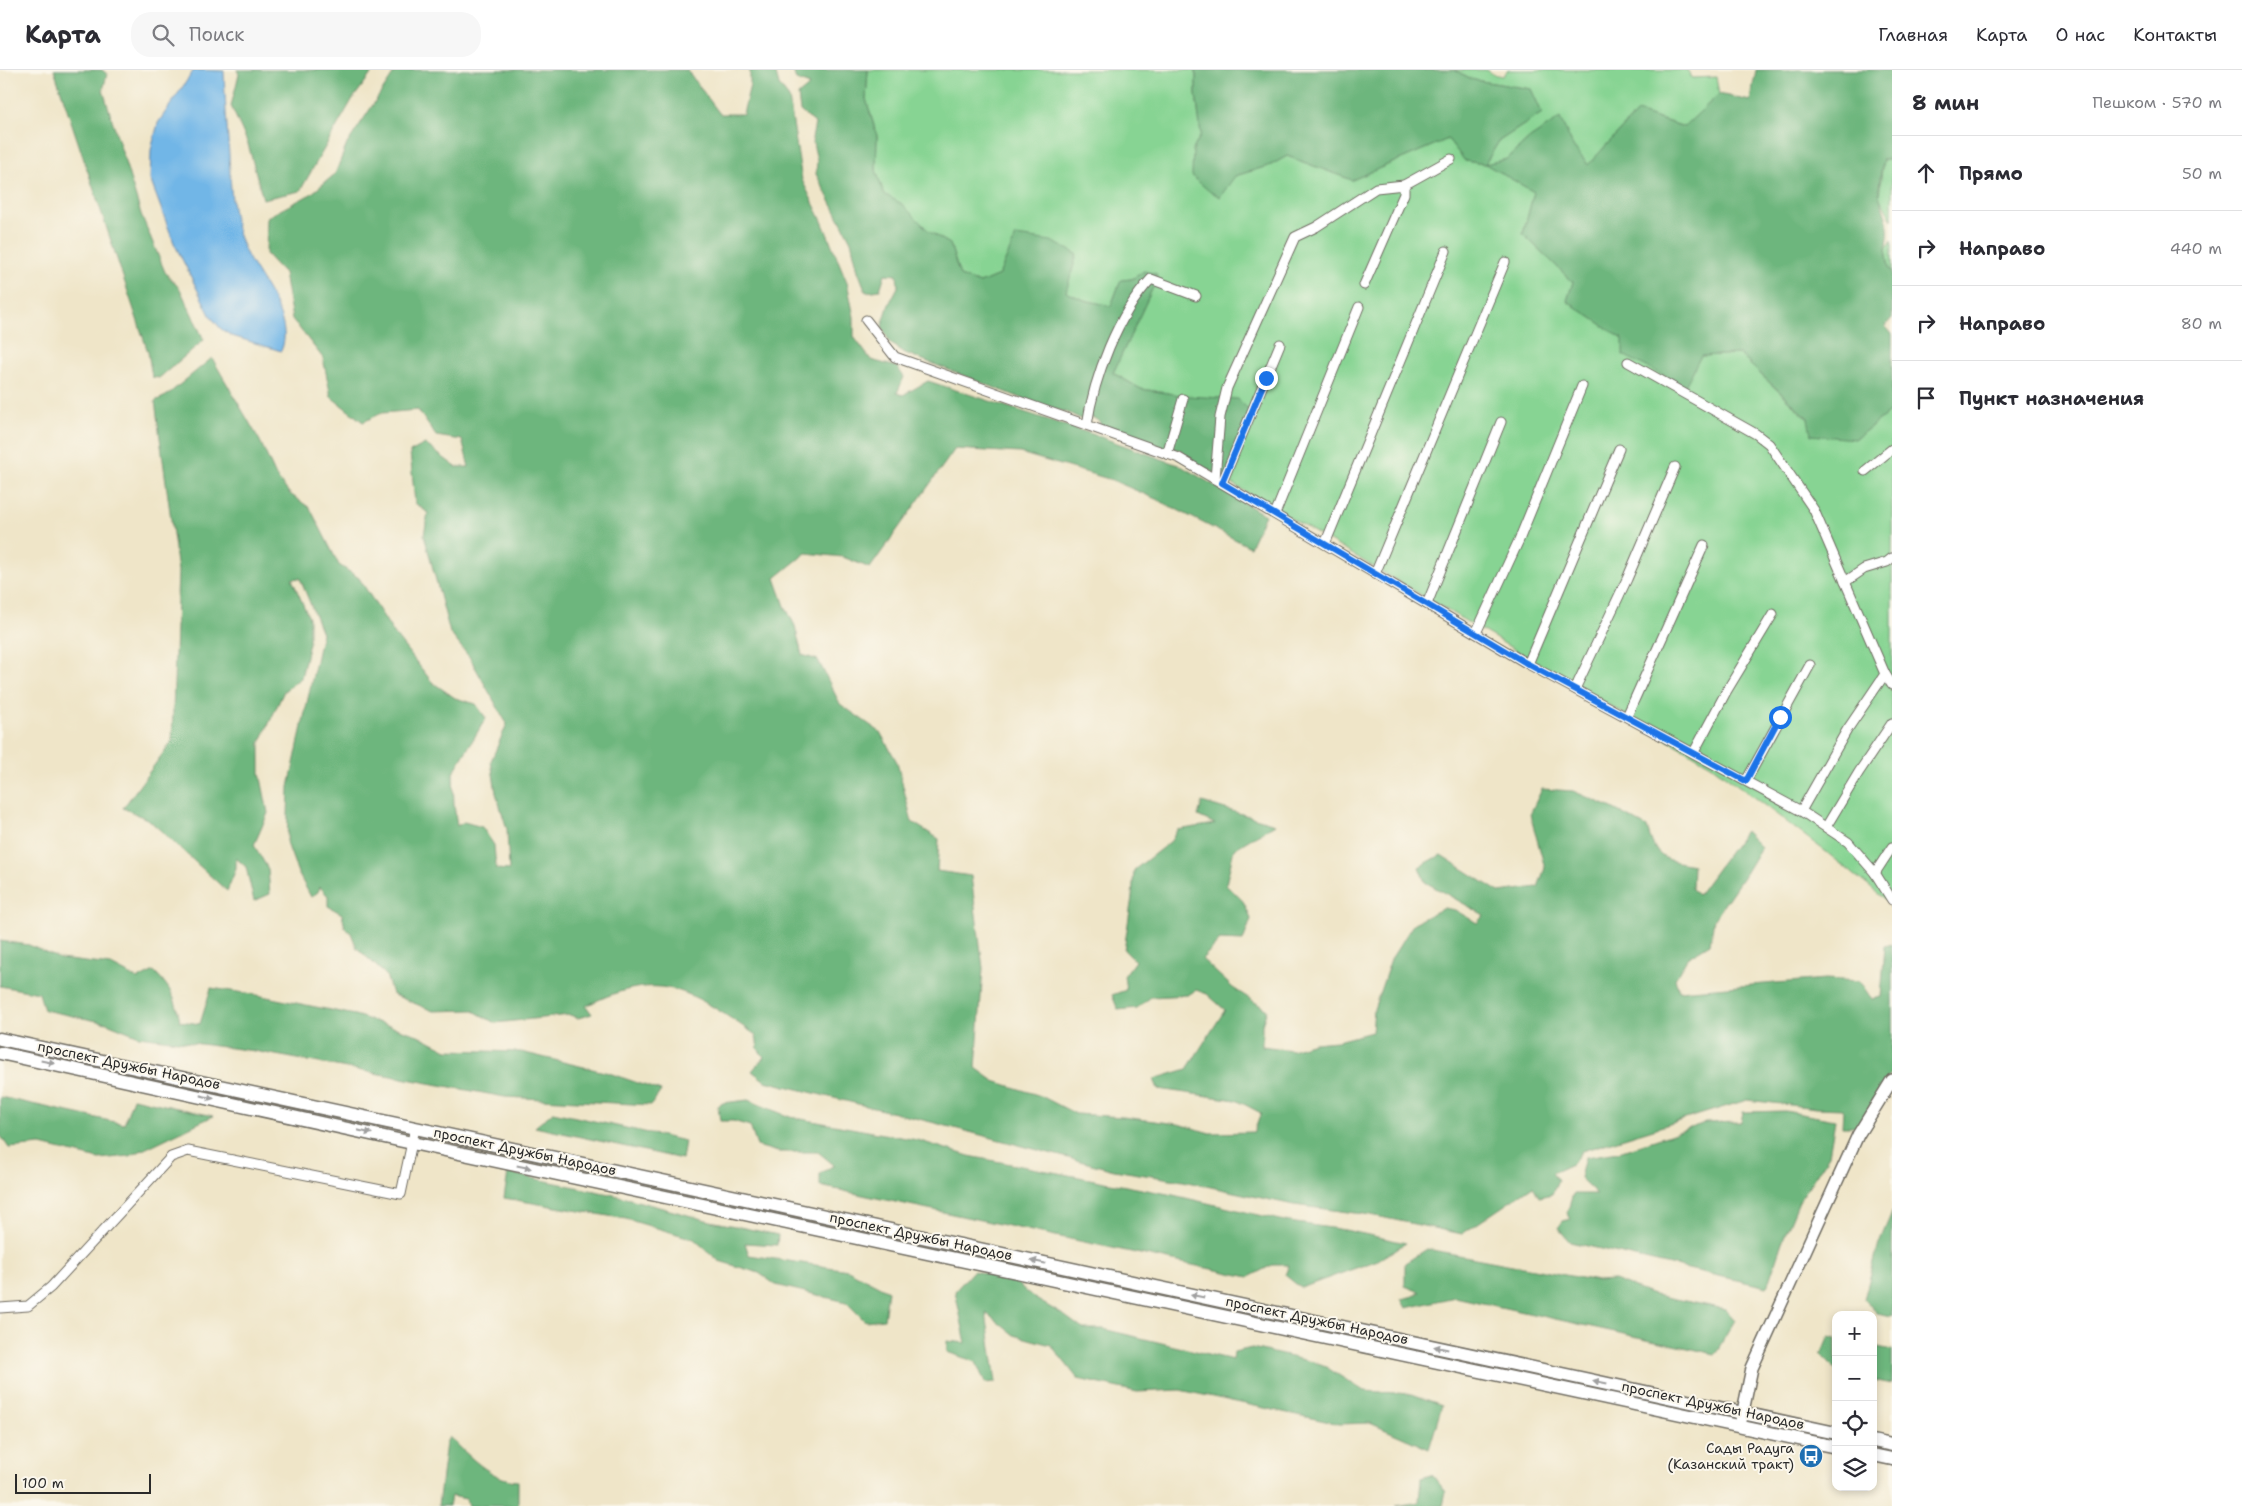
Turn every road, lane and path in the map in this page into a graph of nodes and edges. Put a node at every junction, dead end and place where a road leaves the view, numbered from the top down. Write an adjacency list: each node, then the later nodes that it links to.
1 (1452, 159): 2 (street)
2 (1404, 185): 5 (street); 20 (street)
3 (1446, 251): 22 (street)
4 (1505, 262): 25 (street)
5 (1364, 285)
6 (1196, 296): 14 (street)
7 (1359, 307): 21 (street)
8 (866, 320): 14 (street)
9 (1280, 344): 20 (street)
10 (1628, 362): 26 (street)
11 (1582, 386): 29 (street)
12 (1183, 400): 17 (street)
13 (1501, 422): 27 (street)
14 (1087, 425): 17 (street)
15 (1619, 449): 30 (street)
16 (1892, 449): 19 (street)
17 (1167, 454): 20 (street)
18 (1675, 467): 34 (street)
19 (1865, 471)
20 (1218, 481): 21 (street)
21 (1275, 514): 22 (street)
22 (1325, 544): 25 (street)
23 (1704, 545): 35 (street)
24 (1892, 558): 26 (street)
25 (1375, 574): 27 (street)
26 (1845, 582): 32 (street)
27 (1427, 604): 29 (street)
28 (1773, 614): 37 (street)
29 (1476, 633): 30 (street)
30 (1528, 664): 34 (street)
31 (1810, 665): 38 (street)
32 (1885, 674): 33 (street); 39 (street)
33 (1892, 685)
34 (1576, 689): 35 (street)
35 (1627, 716): 37 (street)
36 (1892, 723): 40 (street)
37 (1694, 752): 38 (street)
38 (1746, 781): 39 (street)
39 (1801, 811): 40 (street)
40 (1826, 827): 42 (street)
41 (1892, 847): 42 (street)
42 (1875, 873): 43 (street)
43 (1892, 900)
44 (0, 1039): 47 (main road, проспект Дружбы Народов)
45 (0, 1052): 48 (main road, проспект Дружбы Народов, one-way to 48)
46 (1892, 1080): 50 (street)
47 (415, 1128): 48 (street); 50 (main road, проспект Дружбы Народов, one-way to 47)
48 (412, 1143): 49 (street); 50 (main road, проспект Дружбы Народов, one-way to 50)
49 (0, 1308)
50 (1742, 1419): 51 (main road, проспект Дружбы Народов); 54 (main road, проспект Дружбы Народов)
51 (1832, 1432)
52 (1877, 1442): 53 (main road)
53 (1892, 1445)
54 (1833, 1446)
55 (1877, 1456): 56 (main road)
56 (1892, 1459)

